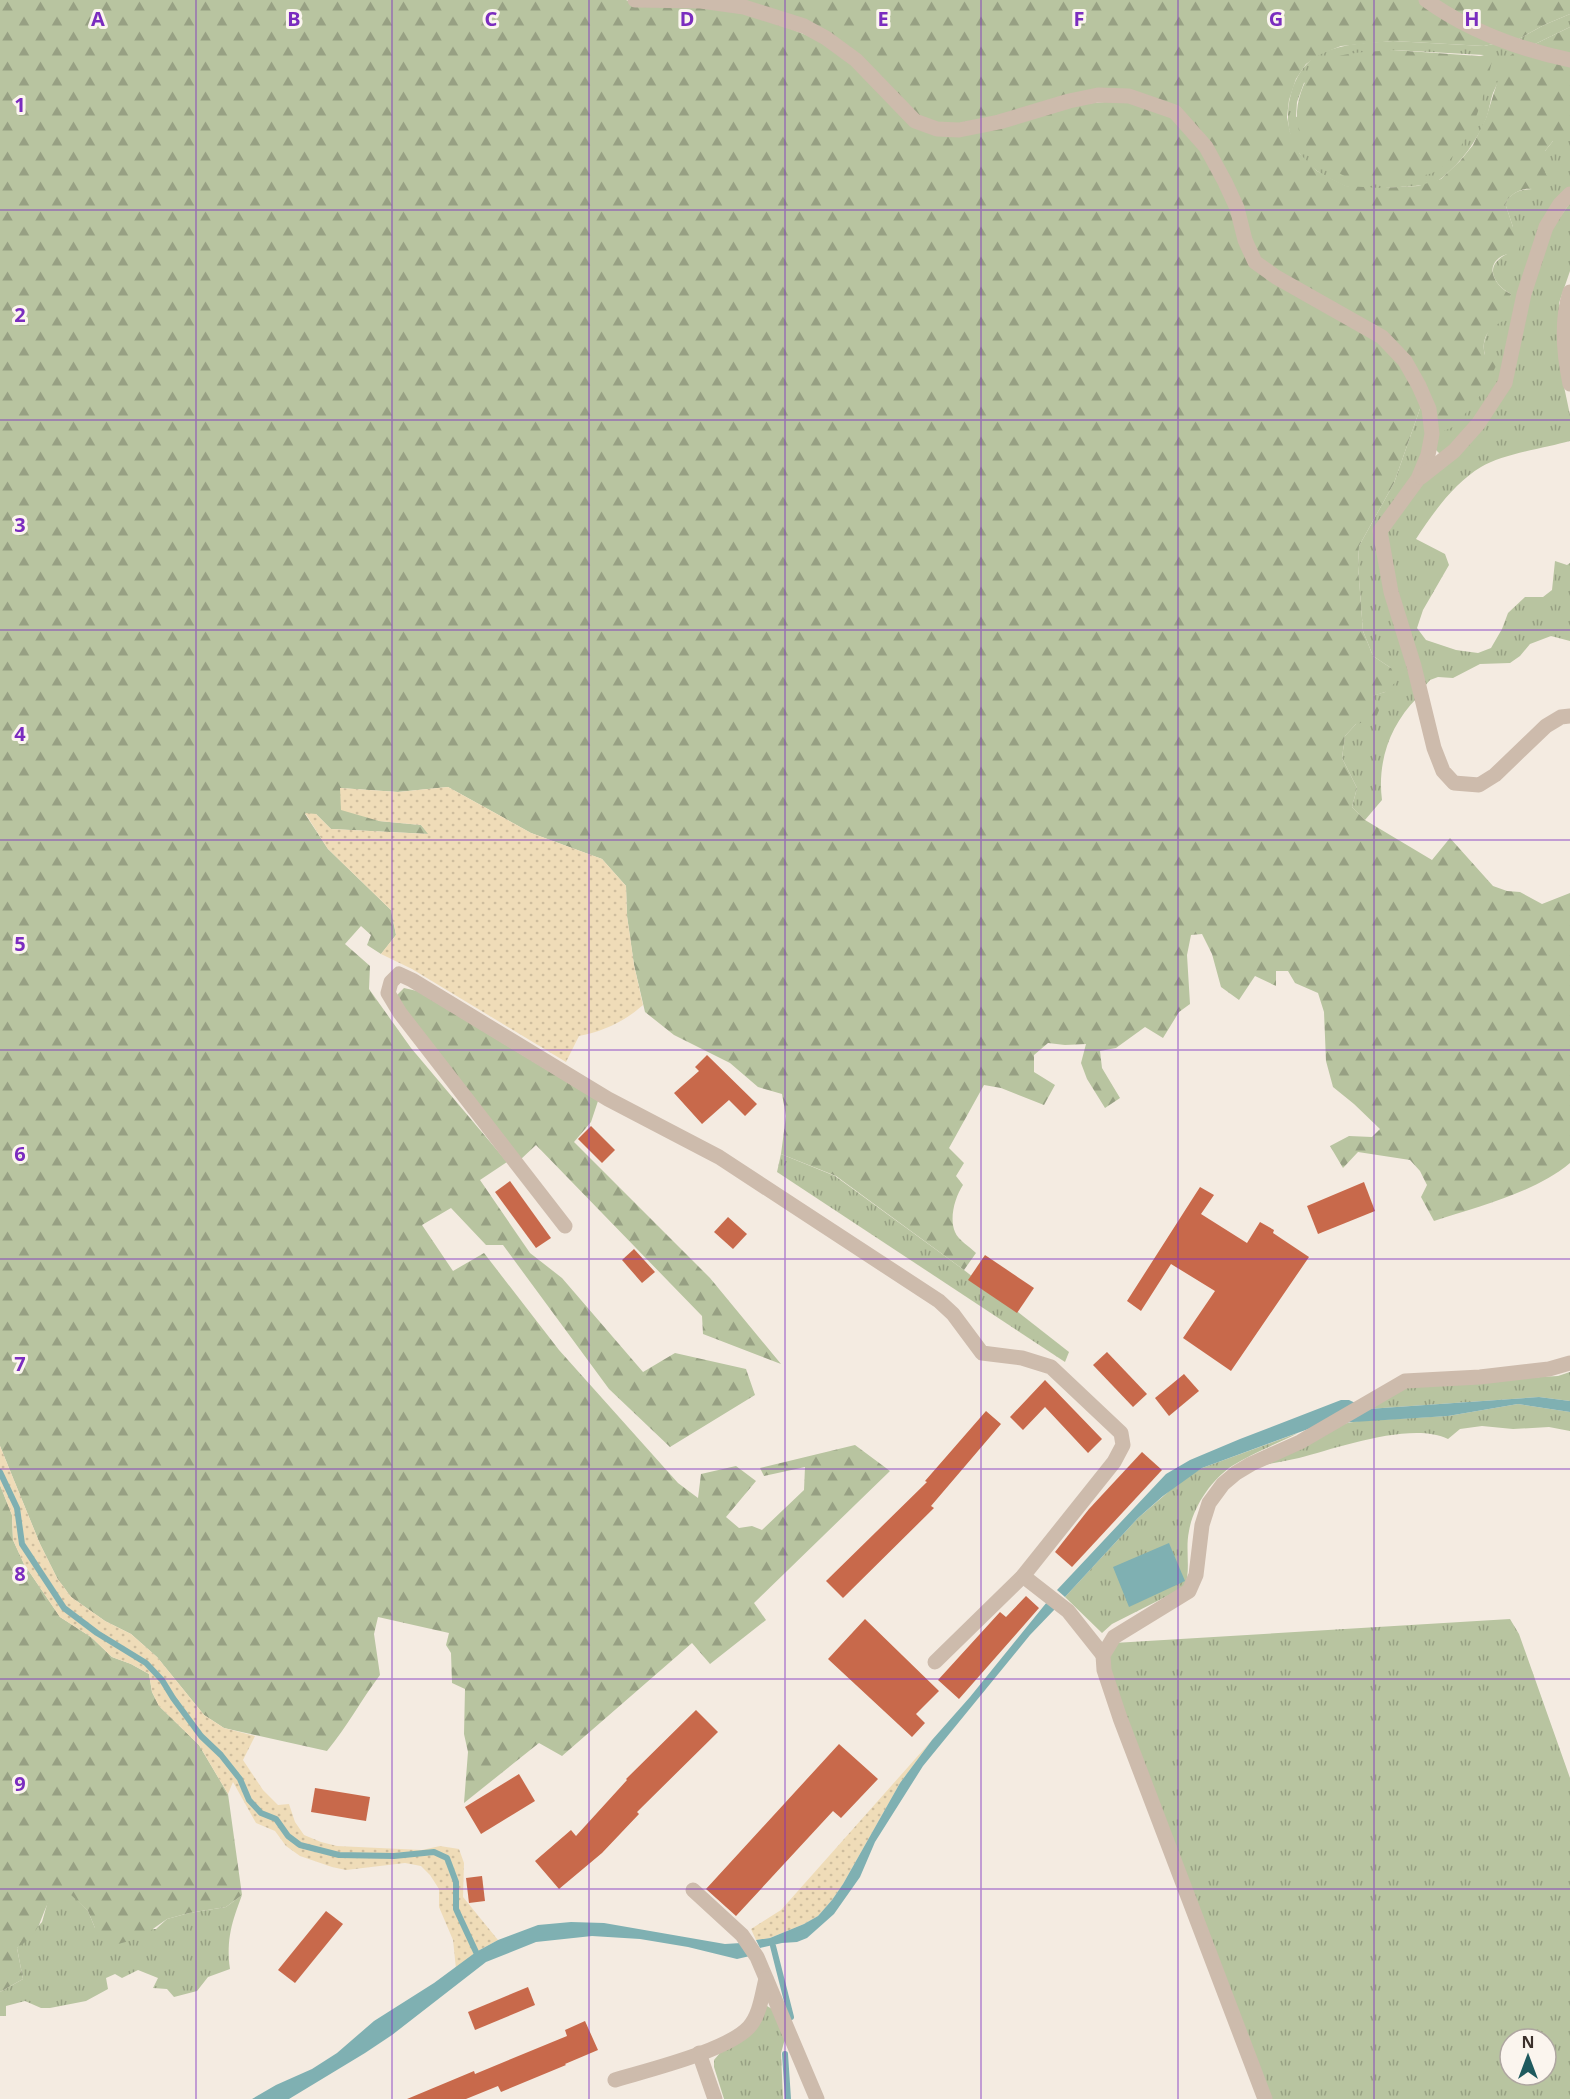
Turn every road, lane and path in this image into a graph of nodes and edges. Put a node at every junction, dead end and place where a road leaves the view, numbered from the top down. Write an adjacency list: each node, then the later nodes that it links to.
1 (635, 0): 7 (street)
2 (1425, 0): 3 (street)
3 (1570, 60)
4 (1570, 194): 7 (street)
5 (1570, 292): 6 (street)
6 (1570, 384)
7 (1418, 479): 8 (street)
8 (1570, 716)
9 (565, 1226): 11 (street)
10 (1570, 1363): 12 (street)
11 (1023, 1576): 12 (street); 13 (street)
12 (1104, 1655): 20 (street)
13 (935, 1662)
14 (693, 1890): 15 (street)
15 (766, 1979): 16 (street); 19 (street)
16 (699, 2053): 17 (street); 18 (street)
17 (615, 2080)
18 (716, 2099)
19 (817, 2099)
20 (1265, 2099)

